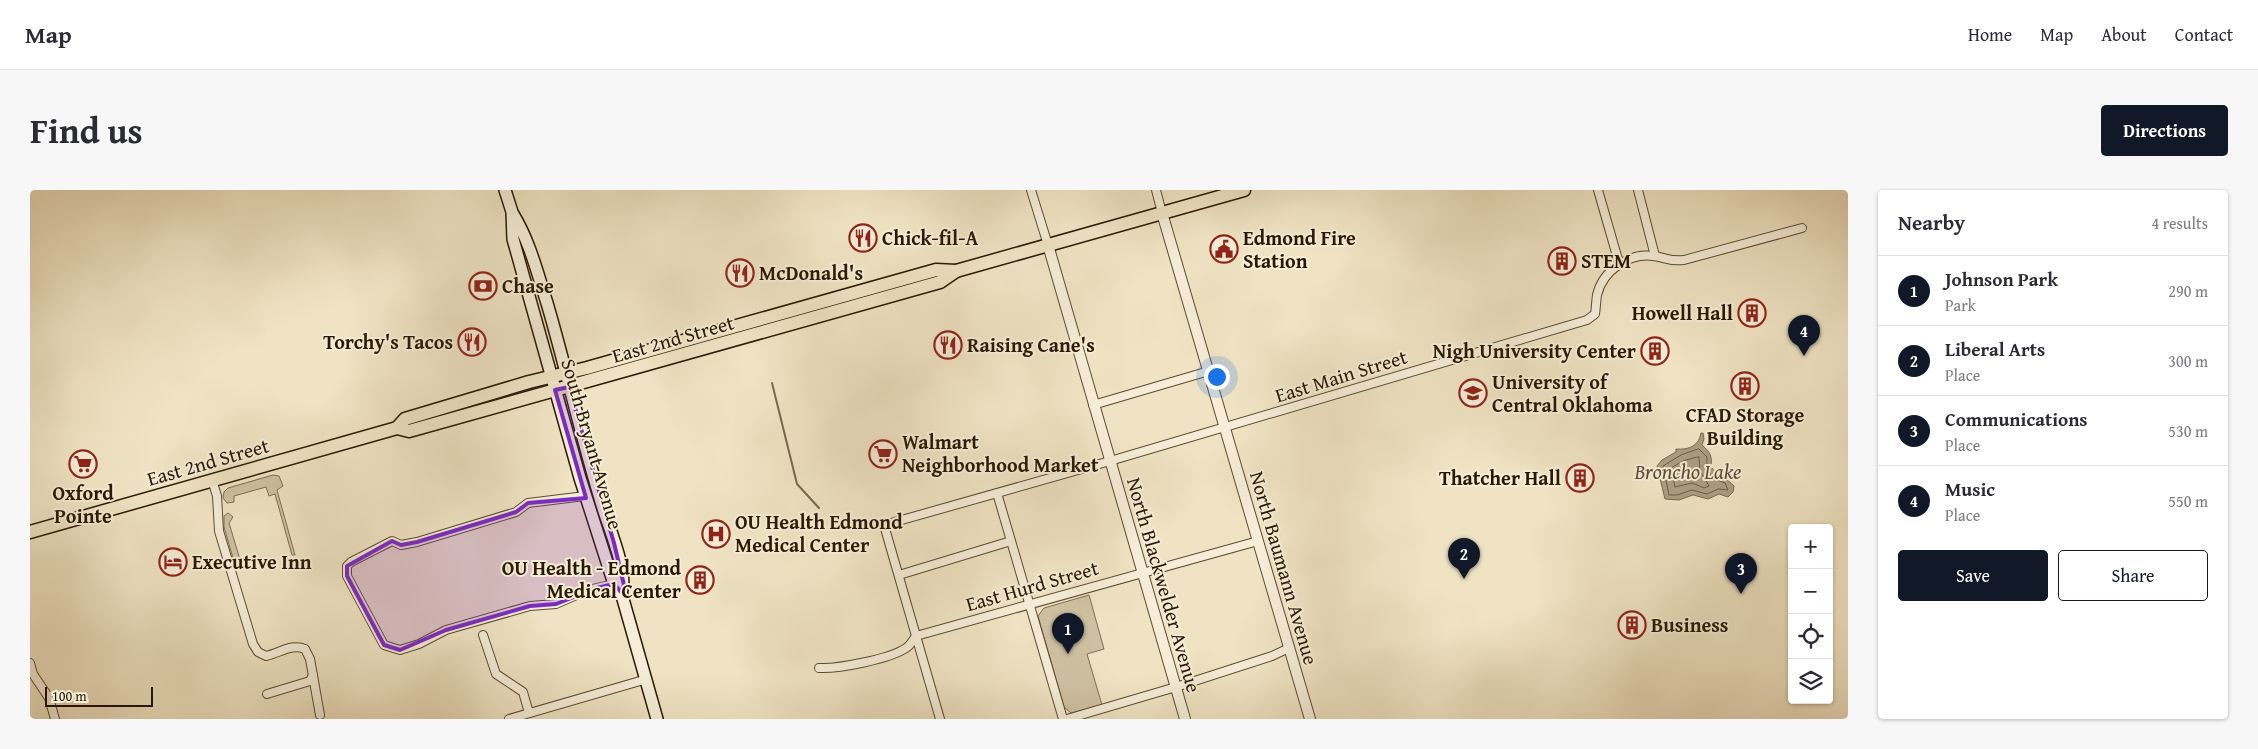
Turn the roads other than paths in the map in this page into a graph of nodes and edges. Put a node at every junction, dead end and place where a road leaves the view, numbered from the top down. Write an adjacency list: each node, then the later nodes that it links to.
1 (505, 190): 7 (main road, South Bryant Avenue)
2 (1032, 190): 10 (street)
3 (1156, 190): 8 (street)
4 (1244, 190): 8 (main road, East 2nd Street)
5 (1598, 190): 12 (street)
6 (1638, 190): 11 (street)
7 (512, 212): 19 (main road, South Bryant Avenue); 20 (main road, South Bryant Avenue)
8 (1162, 213): 10 (main road, East 2nd Street); 18 (street, North Baumann Avenue)
9 (1802, 228): 11 (street)
10 (1048, 245): 13 (main road, East 2nd Street); 23 (street, North Blackwelder Avenue)
11 (1655, 256): 12 (street)
12 (1619, 263): 25 (street, East Main Street)
13 (956, 271): 14 (main road, East 2nd Street); 15 (main road, East 2nd Street)
14 (903, 280): 15 (main road); 16 (main road, East 2nd Street)
15 (868, 302): 17 (main road, East 2nd Street)
16 (722, 330): 17 (main road); 19 (main road, East 2nd Street)
17 (708, 348): 21 (main road, East 2nd Street)
18 (1209, 371): 23 (street); 25 (street, North Baumann Avenue)
19 (566, 373): 20 (main road, East 2nd Street); 21 (main road, South Bryant Avenue)
20 (552, 376): 22 (main road, South Bryant Avenue); 24 (main road, East 2nd Street)
21 (569, 387): 22 (main road, East 2nd Street); 35 (main road, South Bryant Avenue)
22 (555, 390): 24 (main road, East 2nd Street); 29 (main road, South Bryant Avenue)
23 (1093, 404): 26 (street, North Blackwelder Avenue)
24 (397, 428): 27 (main road, East 2nd Street)
25 (1225, 428): 26 (street, East Main Street); 32 (street, North Baumann Avenue)
26 (1110, 461): 28 (street, East Main Street); 33 (street, North Blackwelder Avenue)
27 (212, 480): 30 (main road, East 2nd Street); 42 (street)
28 (997, 493): 31 (street); 34 (street, East Main Street)
29 (585, 496): 35 (main road, South Bryant Avenue); 35 (street)
30 (30, 532)
31 (1011, 541): 34 (street); 36 (street)
32 (1258, 541): 33 (street, East Hurd Street); 39 (street, North Baumann Avenue)
33 (1143, 571): 36 (street, East Hurd Street); 44 (street, North Blackwelder Avenue)
34 (898, 575): 38 (street)
35 (617, 588): 43 (main road)
36 (1029, 604): 38 (street, East Hurd Street); 52 (street)
37 (483, 635): 46 (street)
38 (916, 636): 41 (street, East Hurd Street); 51 (street)
39 (1289, 648): 44 (street); 55 (street, North Baumann Avenue)
40 (30, 663): 48 (street)
41 (819, 668)
42 (313, 675): 45 (street); 47 (street)
43 (646, 679): 46 (street); 50 (main road)
44 (1176, 687): 53 (street); 54 (street, North Blackwelder Avenue)
45 (268, 694)
46 (529, 713): 49 (street)
47 (320, 715)
48 (55, 719)
49 (509, 719)
50 (657, 719)
51 (940, 719)
52 (1063, 719)
53 (1067, 719)
54 (1185, 719)
55 (1310, 719)

